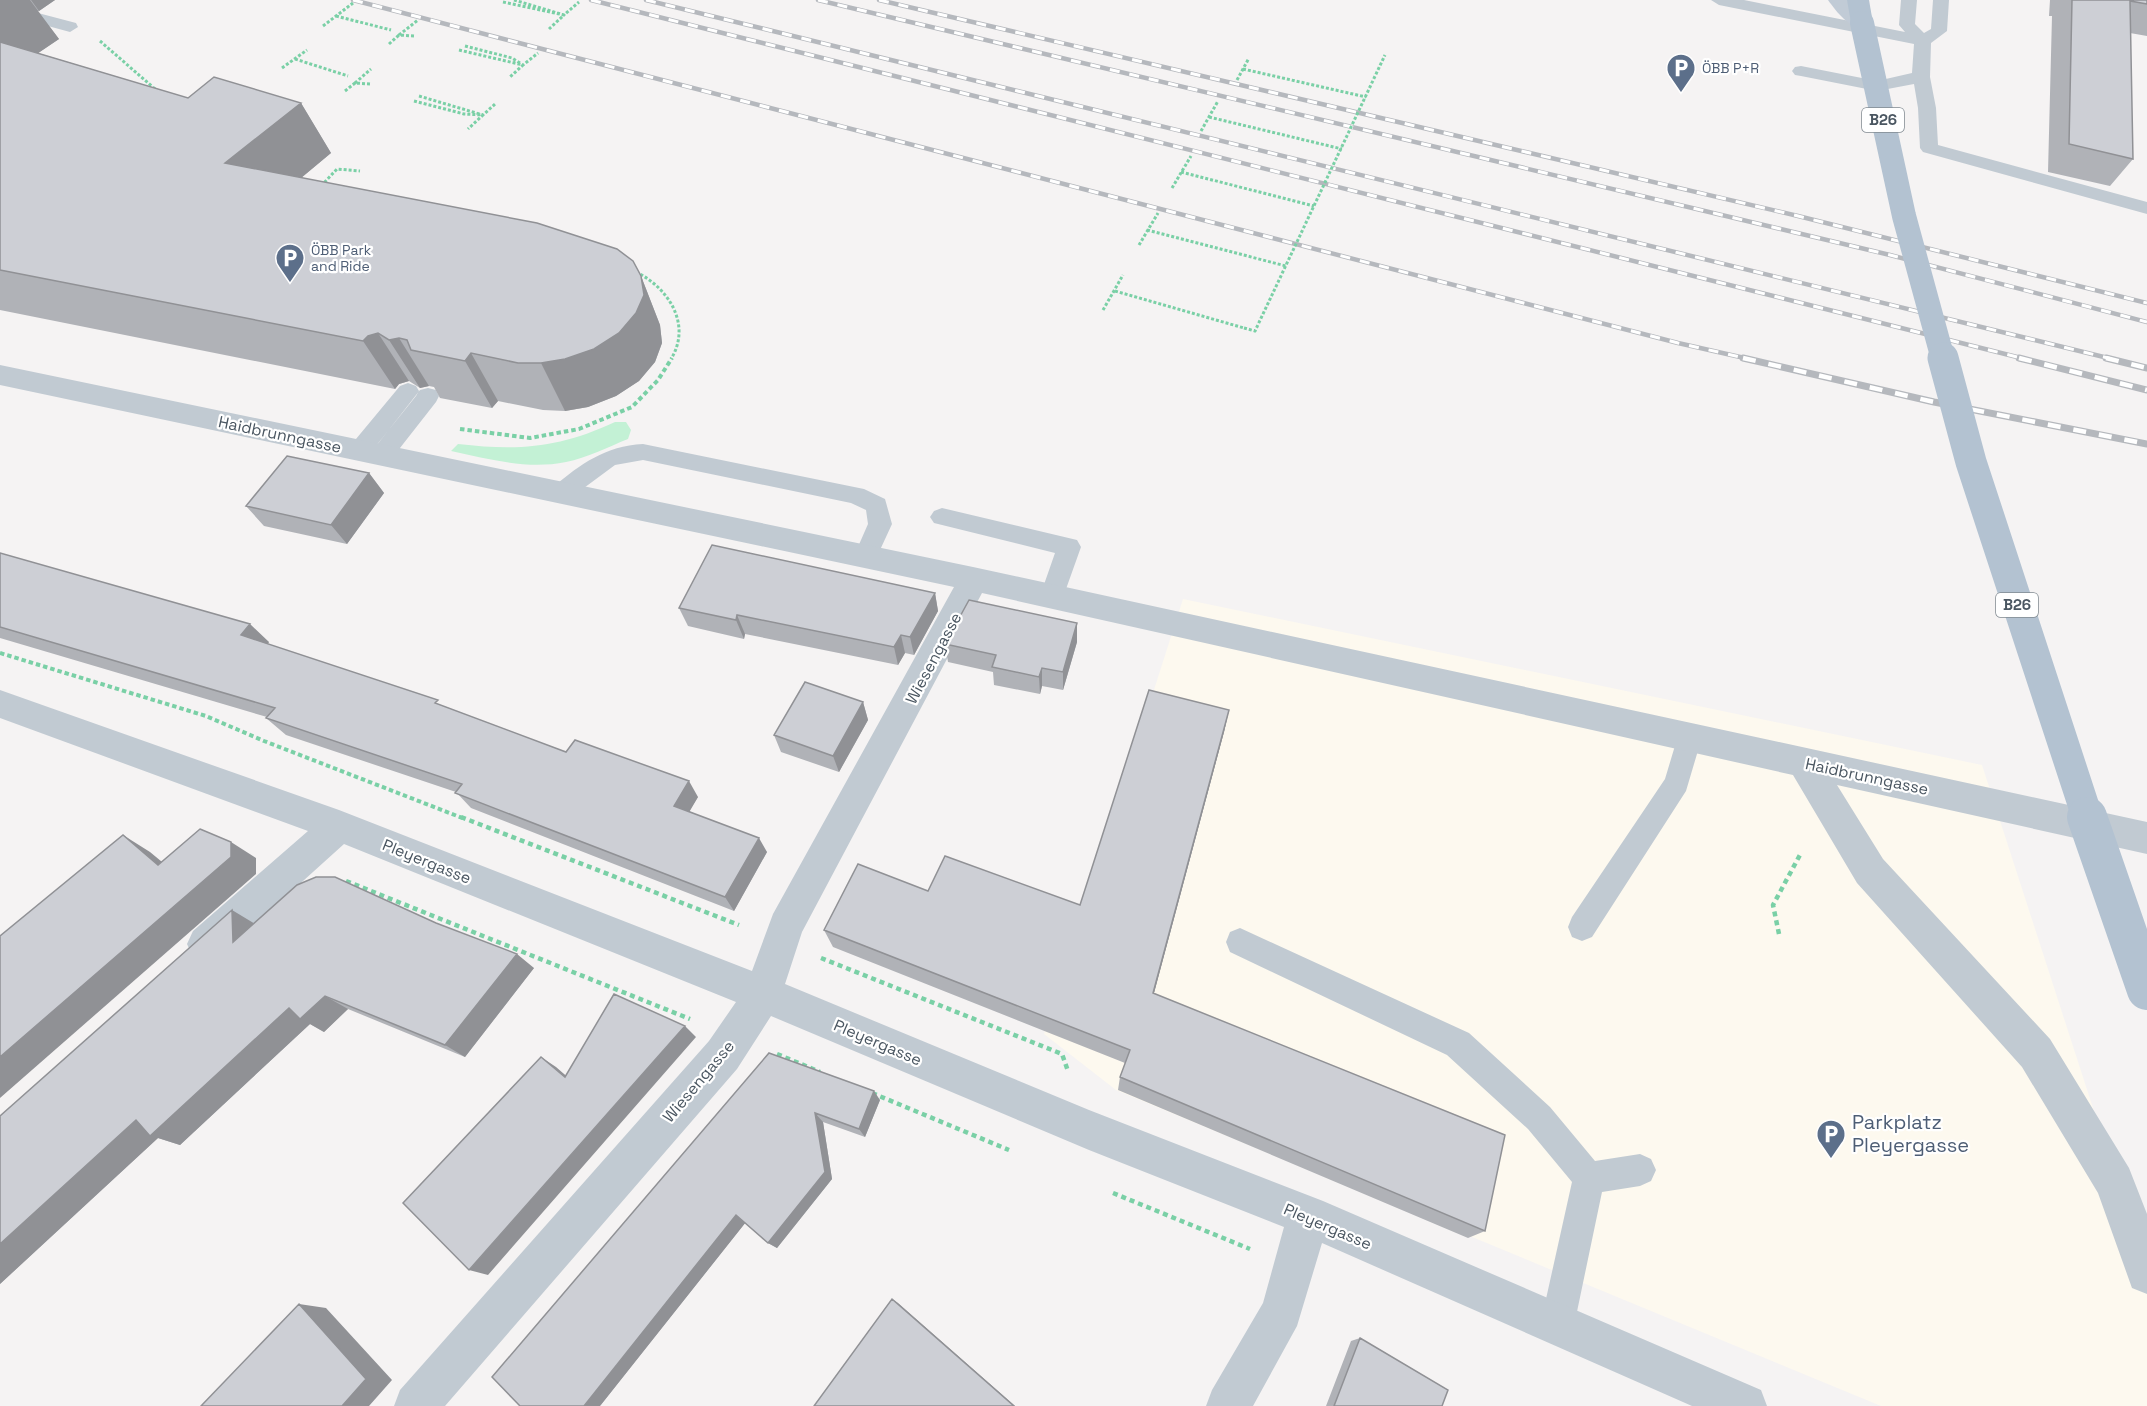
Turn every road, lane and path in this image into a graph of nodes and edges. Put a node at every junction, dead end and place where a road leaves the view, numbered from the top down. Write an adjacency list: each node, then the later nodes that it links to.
1 (514, 0): 11 (path)
2 (1719, 0): 21 (lane)
3 (1839, 0): 14 (street)
4 (1858, 0): 14 (main road, B26)
5 (1910, 0): 21 (lane)
6 (1941, 0): 21 (lane)
7 (503, 2): 11 (path)
8 (579, 2): 11 (path)
9 (352, 3): 12 (path)
10 (0, 8): 16 (lane)
11 (564, 15): 17 (path)
12 (336, 16): 15 (path); 18 (path)
13 (418, 20): 19 (path)
14 (1862, 23): 90 (main road, B26, bridge)
15 (323, 26)
16 (70, 27): 42 (path)
17 (549, 29)
18 (391, 30)
19 (399, 35): 20 (path); 22 (path)
20 (414, 36)
21 (1923, 41): 36 (lane)
22 (389, 44)
23 (465, 46): 31 (path)
24 (307, 50): 29 (path)
25 (459, 50): 31 (path)
26 (538, 53): 31 (path)
27 (1385, 56): 44 (path, bridge)
28 (1249, 58): 34 (path)
29 (295, 59): 32 (path); 35 (path)
30 (1802, 63): 36 (lane)
31 (523, 65): 37 (path)
32 (282, 68)
33 (371, 69): 39 (path)
34 (1243, 69): 38 (path); 44 (path, bridge)
35 (348, 76)
36 (1921, 76): 59 (lane)
37 (510, 77)
38 (1237, 80)
39 (355, 83): 40 (path); 41 (path)
40 (370, 84)
41 (345, 91)
42 (158, 92)
43 (419, 96): 48 (path)
44 (1366, 97): 52 (path, bridge)
45 (414, 101): 48 (path)
46 (1218, 101): 49 (path)
47 (495, 104): 48 (path)
48 (483, 115): 50 (path)
49 (1209, 117): 51 (path); 52 (path, bridge)
50 (468, 129)
51 (1201, 130)
52 (1342, 149): 58 (path, bridge)
53 (1191, 156): 55 (path)
54 (360, 171): 57 (path)
55 (1181, 172): 56 (path); 58 (path, bridge)
56 (1172, 188)
57 (317, 190)
58 (1314, 206): 63 (path, bridge)
59 (2147, 208)
60 (1158, 213): 61 (path)
61 (1148, 230): 62 (path); 63 (path)
62 (1139, 244)
63 (1286, 266): 66 (path, bridge)
64 (635, 272): 71 (path)
65 (1123, 275): 66 (path)
66 (1115, 291): 67 (path)
67 (1103, 310)
68 (0, 375): 70 (street, Haidbrunngasse)
69 (418, 394): 70 (lane)
70 (370, 454): 71 (street, Haidbrunngasse)
71 (418, 464): 72 (street, Haidbrunngasse)
72 (561, 493): 74 (street, Haidbrunngasse); 74 (lane)
73 (942, 517): 76 (lane)
74 (866, 556): 75 (street, Haidbrunngasse)
75 (973, 579): 76 (street, Haidbrunngasse); 87 (street, Wiesengasse)
76 (1052, 596): 79 (street, Haidbrunngasse)
77 (0, 653): 87 (path)
78 (0, 704): 81 (street, Pleyergasse)
79 (1689, 737): 80 (street, Haidbrunngasse); 85 (lane)
80 (1804, 762): 82 (street, Haidbrunngasse); 102 (street)
81 (339, 826): 84 (street); 91 (street, Pleyergasse)
82 (2147, 838)
83 (1801, 853): 86 (path)
84 (299, 861): 89 (street); 92 (path)
85 (1582, 927)
86 (1779, 934)
87 (780, 941): 91 (street, Wiesengasse); 93 (path)
88 (1240, 942): 98 (lane)
89 (184, 963)
90 (2147, 990)
91 (764, 994): 92 (street, Wiesengasse); 100 (street, Pleyergasse)
92 (735, 1037): 94 (path); 105 (street, Wiesengasse)
93 (1062, 1054)
94 (822, 1073)
95 (866, 1091): 96 (path)
96 (1020, 1154)
97 (1640, 1170): 98 (lane)
98 (1589, 1178): 103 (lane)
99 (1107, 1190): 101 (path)
100 (1308, 1216): 101 (street); 103 (street, Pleyergasse)
101 (1294, 1267): 106 (street)
102 (2147, 1273)
103 (1557, 1326): 104 (street, Pleyergasse)
104 (1728, 1403)
105 (416, 1406)
106 (1228, 1406)

